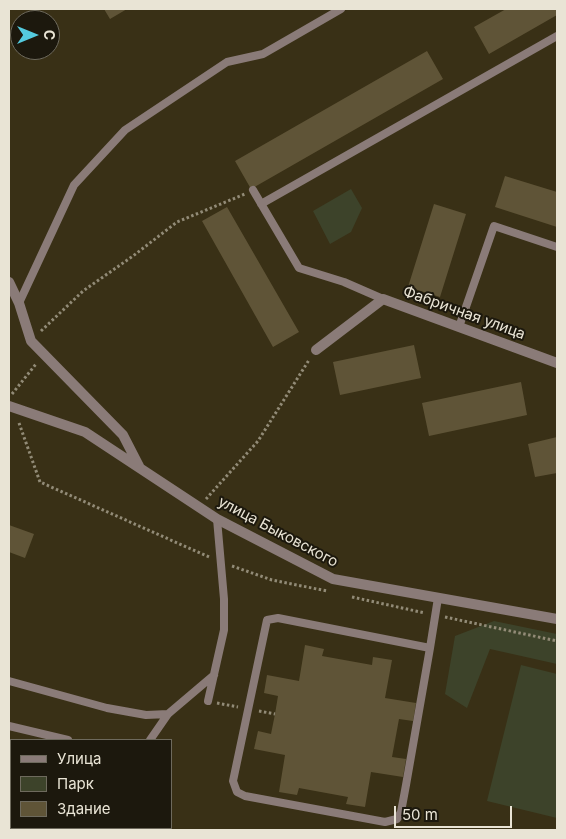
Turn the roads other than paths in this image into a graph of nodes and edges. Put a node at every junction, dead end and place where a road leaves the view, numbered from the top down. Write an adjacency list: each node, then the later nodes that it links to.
1 (341, 9): 8 (lane)
2 (557, 36): 4 (lane)
3 (253, 190): 4 (lane)
4 (261, 204): 7 (lane)
5 (557, 247): 9 (lane)
6 (9, 282): 8 (street)
7 (383, 299): 9 (street, Фабричная улица); 10 (street, Фабричная улица)
8 (19, 303): 13 (street)
9 (459, 327): 11 (street, Фабричная улица)
10 (316, 350)
11 (557, 363)
12 (9, 406): 13 (street, улица Быковского)
13 (141, 468): 14 (street, улица Быковского)
14 (217, 519): 15 (street, улица Быковского); 18 (lane)
15 (438, 598): 16 (street, улица Быковского); 17 (lane)
16 (557, 619)
17 (430, 648): 17 (lane)
18 (214, 675): 20 (lane); 21 (lane)
19 (9, 681): 21 (lane)
20 (208, 701)
21 (168, 714): 24 (lane)
22 (9, 726): 23 (lane)
23 (64, 739)
24 (151, 739)

